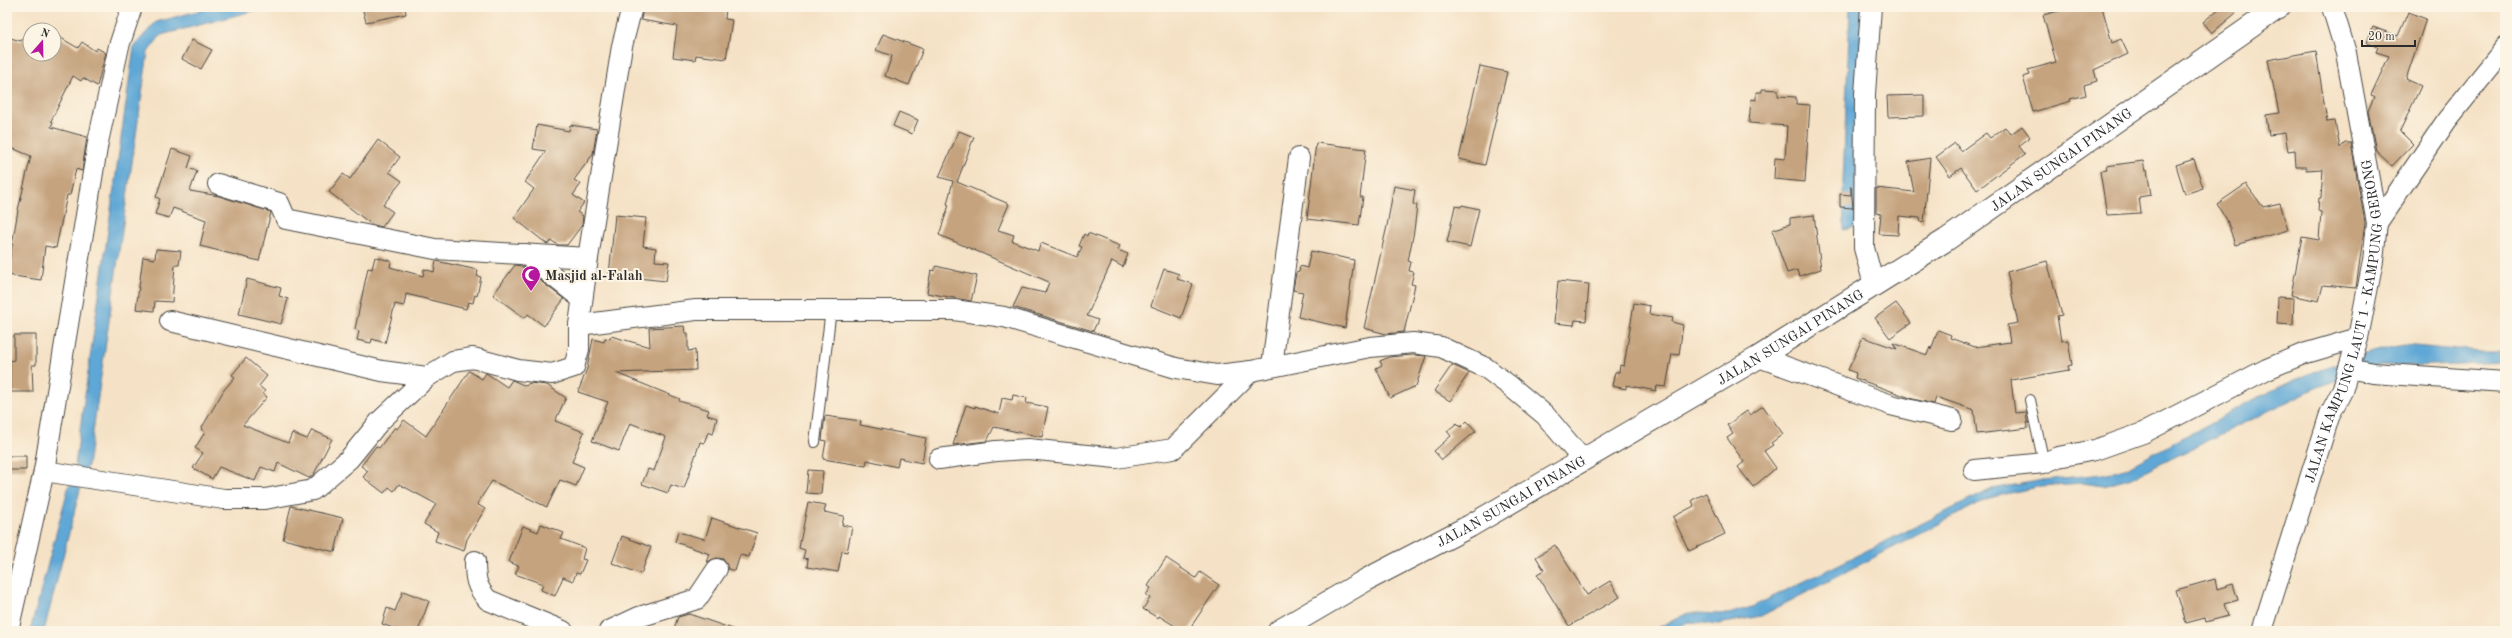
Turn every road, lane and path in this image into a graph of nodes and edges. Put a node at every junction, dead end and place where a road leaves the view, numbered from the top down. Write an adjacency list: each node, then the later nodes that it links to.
1 (132, 7): 31 (street)
2 (632, 7): 11 (street)
3 (1871, 7): 12 (street)
4 (2279, 7): 12 (street, JALAN SUNGAI PINANG)
5 (2332, 7): 9 (street, JALAN KAMPUNG LAUT 1 - KAMPUNG GERONG)
6 (2505, 48): 9 (street)
7 (1298, 158): 19 (street)
8 (218, 184): 10 (street)
9 (2377, 223): 17 (street, JALAN KAMPUNG LAUT 1 - KAMPUNG GERONG)
10 (525, 254): 11 (street); 13 (street)
11 (588, 258): 13 (street)
12 (1874, 285): 18 (street, JALAN SUNGAI PINANG)
13 (582, 298): 16 (street)
14 (831, 309): 16 (street); 21 (street); 26 (lane)
15 (170, 321): 22 (street)
16 (579, 325): 22 (street)
17 (2357, 342): 20 (street, JALAN KAMPUNG LAUT 1 - KAMPUNG GERONG); 29 (street)
18 (1759, 357): 25 (street); 27 (street, JALAN SUNGAI PINANG)
19 (1272, 366): 21 (street); 27 (street)
20 (2350, 366): 23 (street); 38 (street, JALAN KAMPUNG LAUT 1 - KAMPUNG GERONG)
21 (1251, 371): 28 (street)
22 (427, 377): 31 (street)
23 (2505, 382)
24 (2030, 400): 29 (lane)
25 (1952, 420)
26 (815, 442)
27 (1582, 459): 37 (street, JALAN SUNGAI PINANG)
28 (939, 460)
29 (2044, 463): 30 (street)
30 (1974, 470)
31 (44, 471): 34 (street)
32 (475, 561): 35 (street)
33 (717, 569): 36 (street)
34 (8, 631)
35 (563, 631)
36 (609, 631)
37 (1279, 631)
38 (2262, 631)

